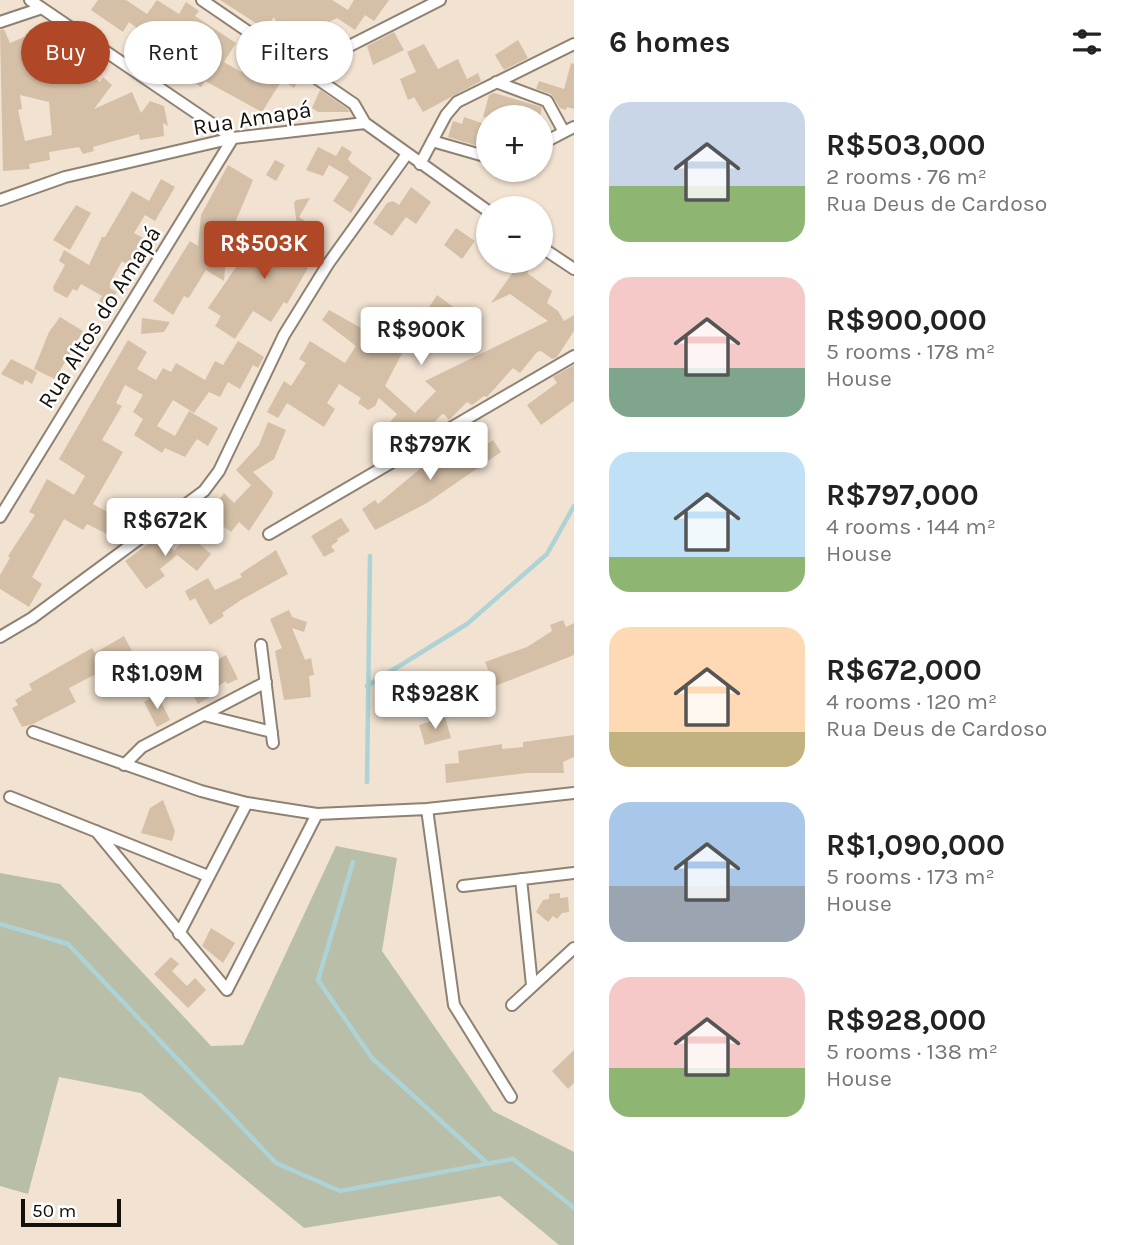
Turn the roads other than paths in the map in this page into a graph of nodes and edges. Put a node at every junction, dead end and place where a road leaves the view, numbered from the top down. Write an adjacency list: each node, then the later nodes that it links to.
1 (30, 0): 4 (street)
2 (202, 0): 6 (street)
3 (440, 0): 7 (street)
4 (42, 8): 5 (street); 13 (street)
5 (0, 22)
6 (236, 23)
7 (353, 44)
8 (574, 44): 9 (street)
9 (496, 82): 12 (street); 15 (street)
10 (325, 84): 11 (street)
11 (365, 123): 13 (street, Rua Amapá); 16 (street)
12 (569, 129): 14 (street)
13 (233, 138): 19 (street, Rua Amapá); 24 (street, Rua Altos do Amapá)
14 (553, 138)
15 (432, 141): 17 (street); 18 (street)
16 (407, 154): 18 (street); 26 (street)
17 (476, 154)
18 (420, 164): 20 (street)
19 (0, 200)
20 (476, 203)
21 (553, 255): 22 (street)
22 (574, 269)
23 (574, 356): 25 (street)
24 (0, 517)
25 (269, 534)
26 (0, 637)
27 (261, 645): 28 (street)
28 (266, 682): 29 (street); 29 (street)
29 (204, 715): 31 (street)
30 (33, 732): 31 (street)
31 (124, 765): 34 (street)
32 (574, 793): 35 (street)
33 (10, 797): 37 (street)
34 (247, 803): 36 (street); 39 (street)
35 (427, 810): 36 (street); 46 (street)
36 (317, 814): 42 (street)
37 (96, 831): 39 (street); 42 (street)
38 (574, 873): 40 (street)
39 (208, 876): 42 (street)
40 (520, 879): 41 (street); 44 (street)
41 (463, 886)
42 (179, 934)
43 (574, 948): 44 (street)
44 (532, 985): 45 (street)
45 (512, 1005)
46 (511, 1097)

